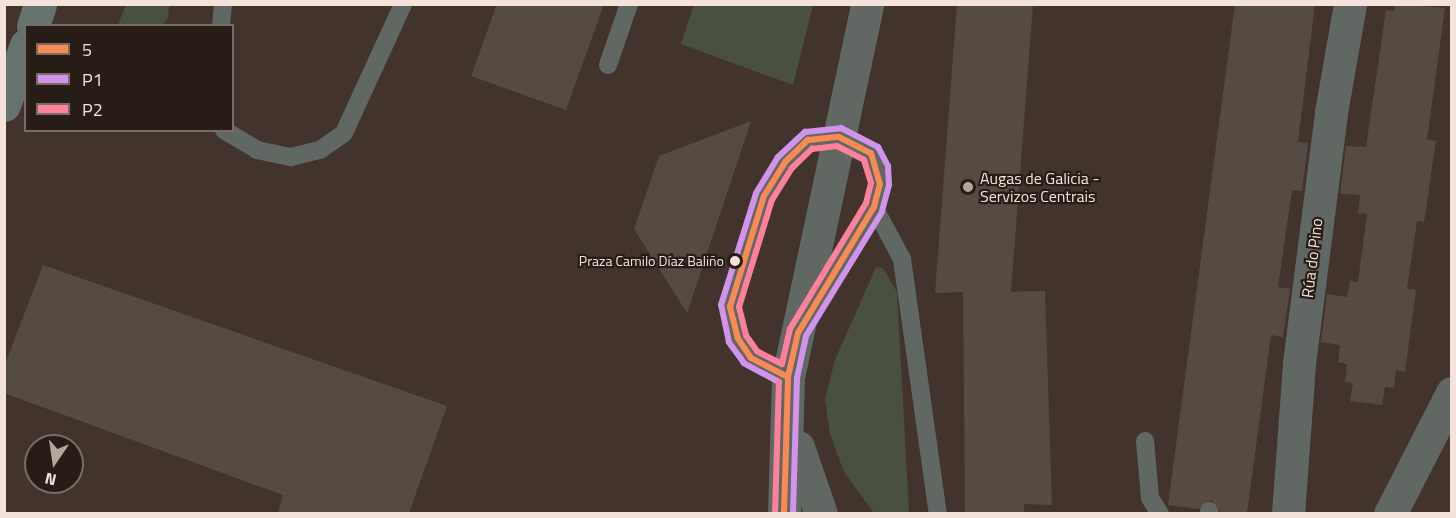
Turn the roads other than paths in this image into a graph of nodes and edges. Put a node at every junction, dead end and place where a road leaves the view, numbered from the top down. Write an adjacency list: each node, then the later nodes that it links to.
1 (40, 4): 7 (main road)
2 (223, 4): 8 (lane)
3 (403, 4): 12 (lane)
4 (629, 4): 10 (lane)
5 (867, 4): 13 (street)
6 (1350, 4): 24 (street, Rúa do Pino)
7 (34, 24)
8 (221, 24)
9 (24, 50): 11 (main road)
10 (608, 65)
11 (4, 105)
12 (227, 132)
13 (839, 136): 14 (lane); 15 (street); 16 (lane)
14 (874, 207): 15 (lane); 22 (lane)
15 (798, 333): 16 (street)
16 (788, 377): 18 (street)
17 (1452, 393): 25 (street)
18 (790, 419): 20 (street); 21 (street)
19 (1145, 441): 23 (lane)
20 (784, 513)
21 (821, 513)
22 (938, 513)
23 (1160, 513)
24 (1288, 513)
25 (1390, 513)

